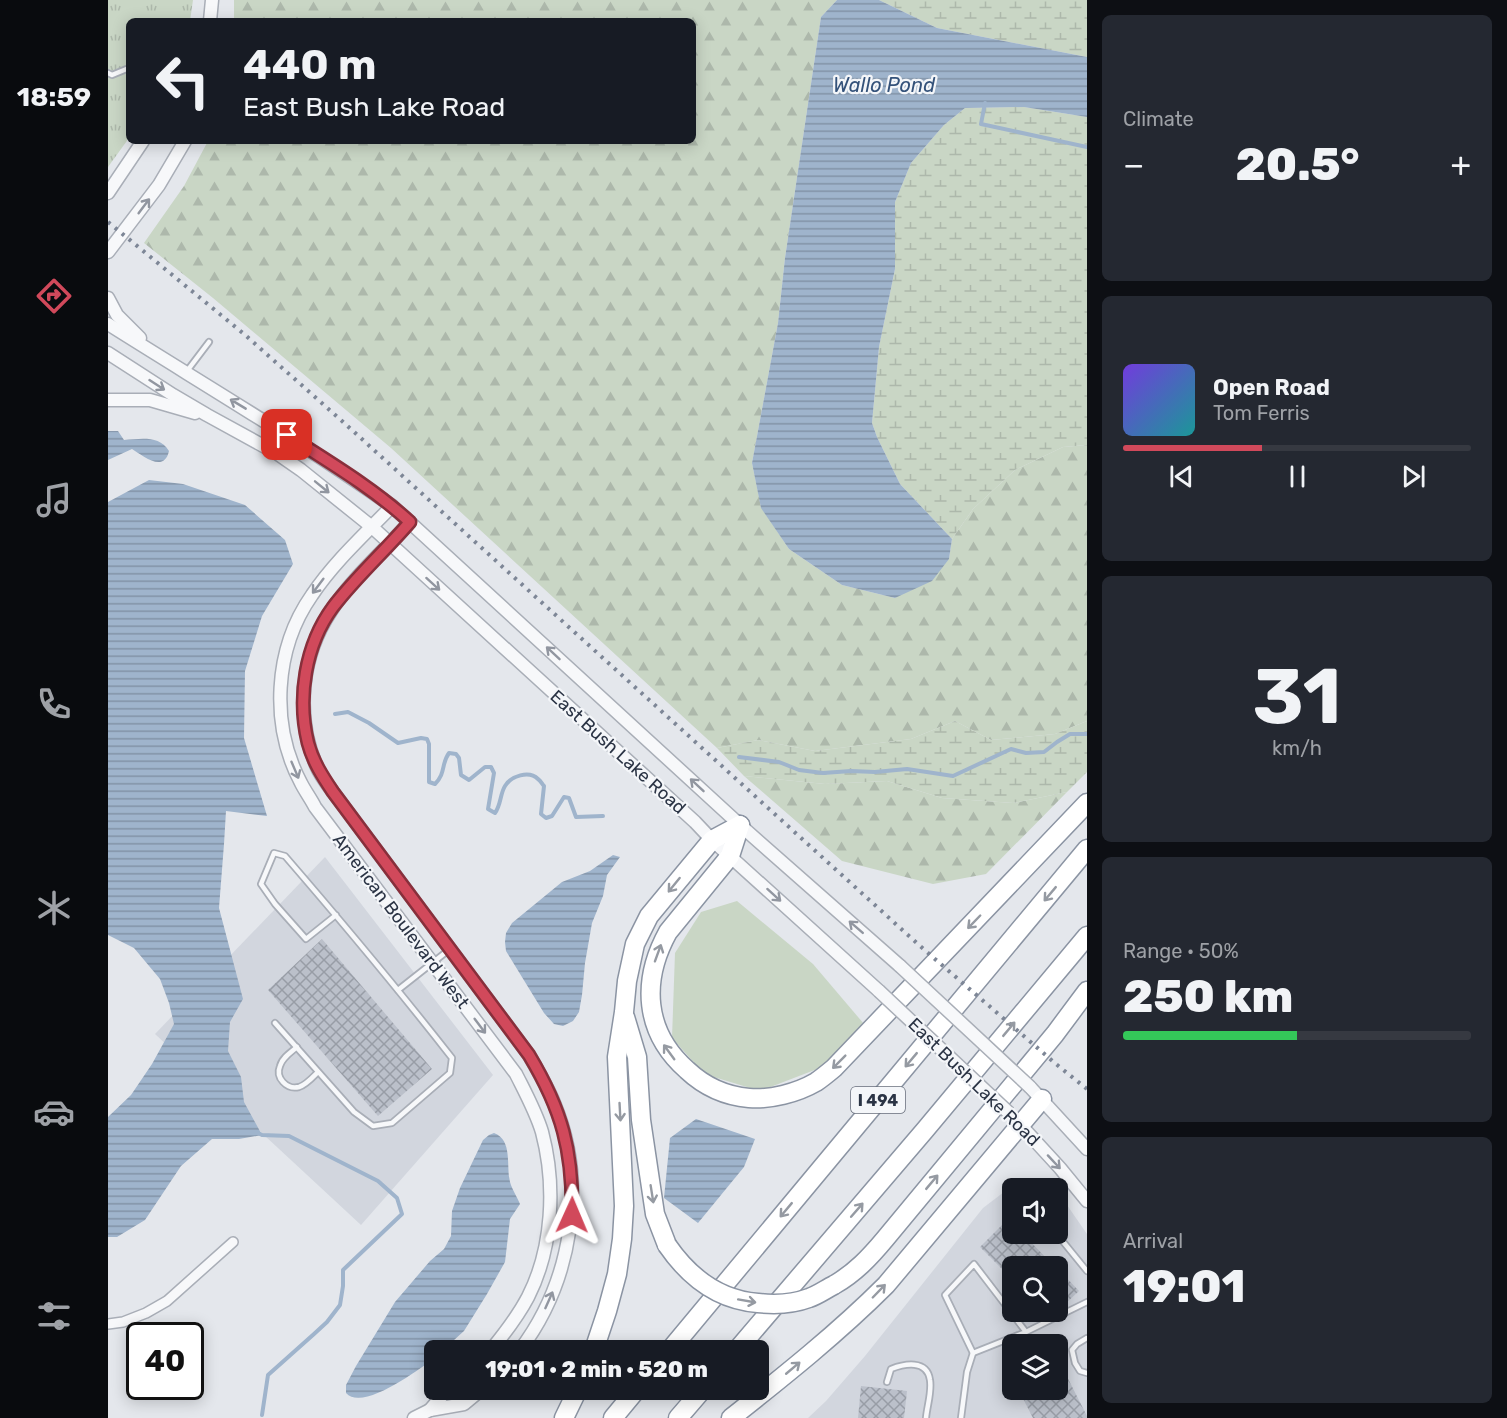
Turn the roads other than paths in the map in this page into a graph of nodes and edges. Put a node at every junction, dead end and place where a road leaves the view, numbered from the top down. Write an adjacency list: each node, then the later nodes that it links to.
1 (212, 0): 2 (street)
2 (210, 18)
3 (126, 70): 4 (lane)
4 (108, 73)
5 (141, 144): 7 (street)
6 (183, 144): 8 (street, one-way to 6)
7 (108, 193)
8 (109, 253)
9 (108, 298): 13 (street)
10 (108, 324): 13 (street, East Bush Lake Road)
11 (209, 342): 14 (lane)
12 (108, 352): 16 (street, East Bush Lake Road, one-way to 16)
13 (155, 354): 14 (street, East Bush Lake Road)
14 (186, 373): 17 (street, East Bush Lake Road, one-way to 14)
15 (108, 399): 16 (street)
16 (207, 416): 19 (street, East Bush Lake Road, one-way to 19)
17 (392, 506): 18 (street, East Bush Lake Road); 19 (street, American Boulevard West)
18 (410, 522): 20 (street, American Boulevard West); 22 (street, East Bush Lake Road, one-way to 18)
19 (372, 527): 20 (street, East Bush Lake Road); 29 (street, American Boulevard West, one-way to 29)
20 (390, 545): 23 (street, East Bush Lake Road, one-way to 23); 28 (street, American Boulevard West)
21 (1087, 803): 25 (highway, one-way to 25)
22 (740, 825): 23 (highway); 25 (highway); 36 (street, East Bush Lake Road, one-way to 22, bridge)
23 (712, 840): 25 (street, East Bush Lake Road); 32 (highway, one-way to 32)
24 (1087, 849): 50 (highway, I 494, one-way to 50)
25 (730, 856): 37 (street, East Bush Lake Road, one-way to 37, bridge)
26 (336, 915): 26 (lane); 30 (lane)
27 (1087, 936): 51 (highway, I 494, one-way to 27)
28 (450, 949): 29 (lane); 48 (street, American Boulevard West, one-way to 28)
29 (432, 963): 30 (lane); 47 (street, American Boulevard West, one-way to 47)
30 (398, 990): 35 (lane)
31 (1087, 991): 32 (highway, one-way to 31, bridge)
32 (624, 1012): 49 (highway, one-way to 49)
33 (275, 1023): 34 (lane)
34 (297, 1047): 35 (lane); 35 (lane)
35 (318, 1072)
36 (1036, 1093): 37 (highway); 38 (street, East Bush Lake Road)
37 (1015, 1119): 39 (street, East Bush Lake Road, one-way to 39); 65 (highway, one-way to 37)
38 (1087, 1149)
39 (1087, 1201)
40 (233, 1242): 44 (street)
41 (1065, 1244): 42 (lane)
42 (1087, 1271)
43 (1087, 1302): 45 (lane)
44 (108, 1324)
45 (1026, 1332): 52 (lane); 52 (lane)
46 (1087, 1338): 53 (lane)
47 (498, 1340)
48 (527, 1340)
49 (597, 1340)
50 (678, 1340)
51 (745, 1340)
52 (973, 1353): 67 (lane)
53 (1087, 1373)
54 (887, 1382): 66 (lane)
55 (441, 1400): 60 (street)
56 (469, 1400): 60 (street)
57 (573, 1400): 62 (highway)
58 (629, 1400): 63 (highway)
59 (694, 1400): 64 (highway)
60 (432, 1414): 61 (street)
61 (414, 1418)
62 (564, 1418)
63 (613, 1418)
64 (678, 1418)
65 (731, 1418)
66 (926, 1418)
67 (961, 1418)

